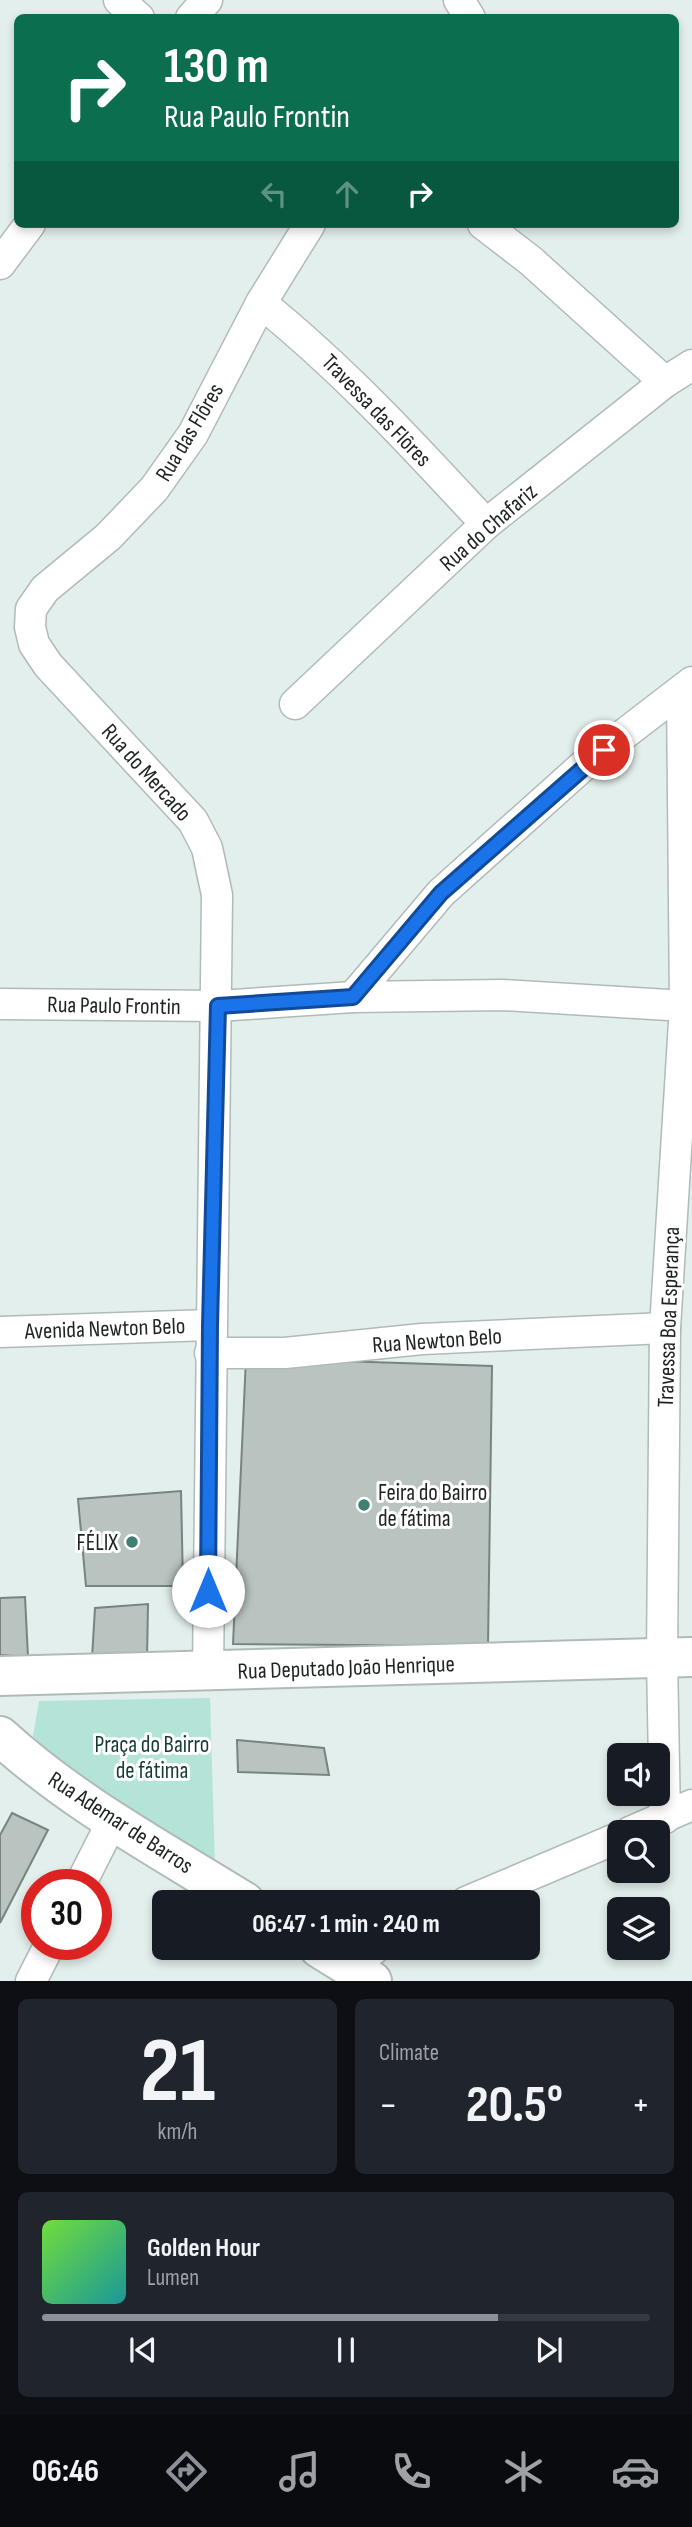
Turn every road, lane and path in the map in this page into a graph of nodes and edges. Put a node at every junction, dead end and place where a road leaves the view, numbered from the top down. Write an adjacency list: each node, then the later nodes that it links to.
1 (119, 0): 3 (street)
2 (207, 0): 4 (street)
3 (135, 14)
4 (195, 14)
5 (27, 228): 8 (street)
6 (308, 228): 9 (street, Rua das Flôres)
7 (487, 228): 11 (street)
8 (0, 264)
9 (261, 303): 12 (street, Travessa das Flôres); 13 (street, Rua das Flôres)
10 (692, 365): 11 (street, Rua do Chafariz)
11 (665, 382): 12 (street, Rua do Chafariz)
12 (486, 524): 15 (street, Rua do Chafariz)
13 (31, 609): 18 (street, Rua do Mercado)
14 (687, 686): 16 (street); 19 (street, Travessa Boa Esperança)
15 (295, 704)
16 (353, 997): 18 (street, Rua Paulo Frontin); 19 (street, Rua Paulo Frontin)
17 (0, 1004): 18 (street, Rua Paulo Frontin)
18 (218, 1006): 22 (street, Rua do Mercado)
19 (685, 1006): 20 (street, Travessa Boa Esperança)
20 (665, 1328): 22 (street, Rua Newton Belo); 23 (street, Travessa Boa Esperança)
21 (0, 1332): 22 (street, Avenida Newton Belo)
22 (210, 1339): 24 (street, Rua do Mercado)
23 (677, 1658): 24 (main road, Rua Deputado João Henrique); 28 (street, Travessa Boa Esperança)
24 (208, 1671): 25 (main road, Rua Deputado João Henrique)
25 (0, 1676)
26 (0, 1736): 29 (main road, Rua Ademar de Barros)
27 (692, 1805): 28 (street)
28 (665, 1818): 30 (street)
29 (113, 1820): 32 (street); 33 (main road, Rua Ademar de Barros)
30 (660, 1820)
31 (607, 1842): 34 (street)
32 (88, 1869)
33 (226, 1890)
34 (494, 1890)
35 (42, 1960): 36 (street)
36 (31, 1981)

